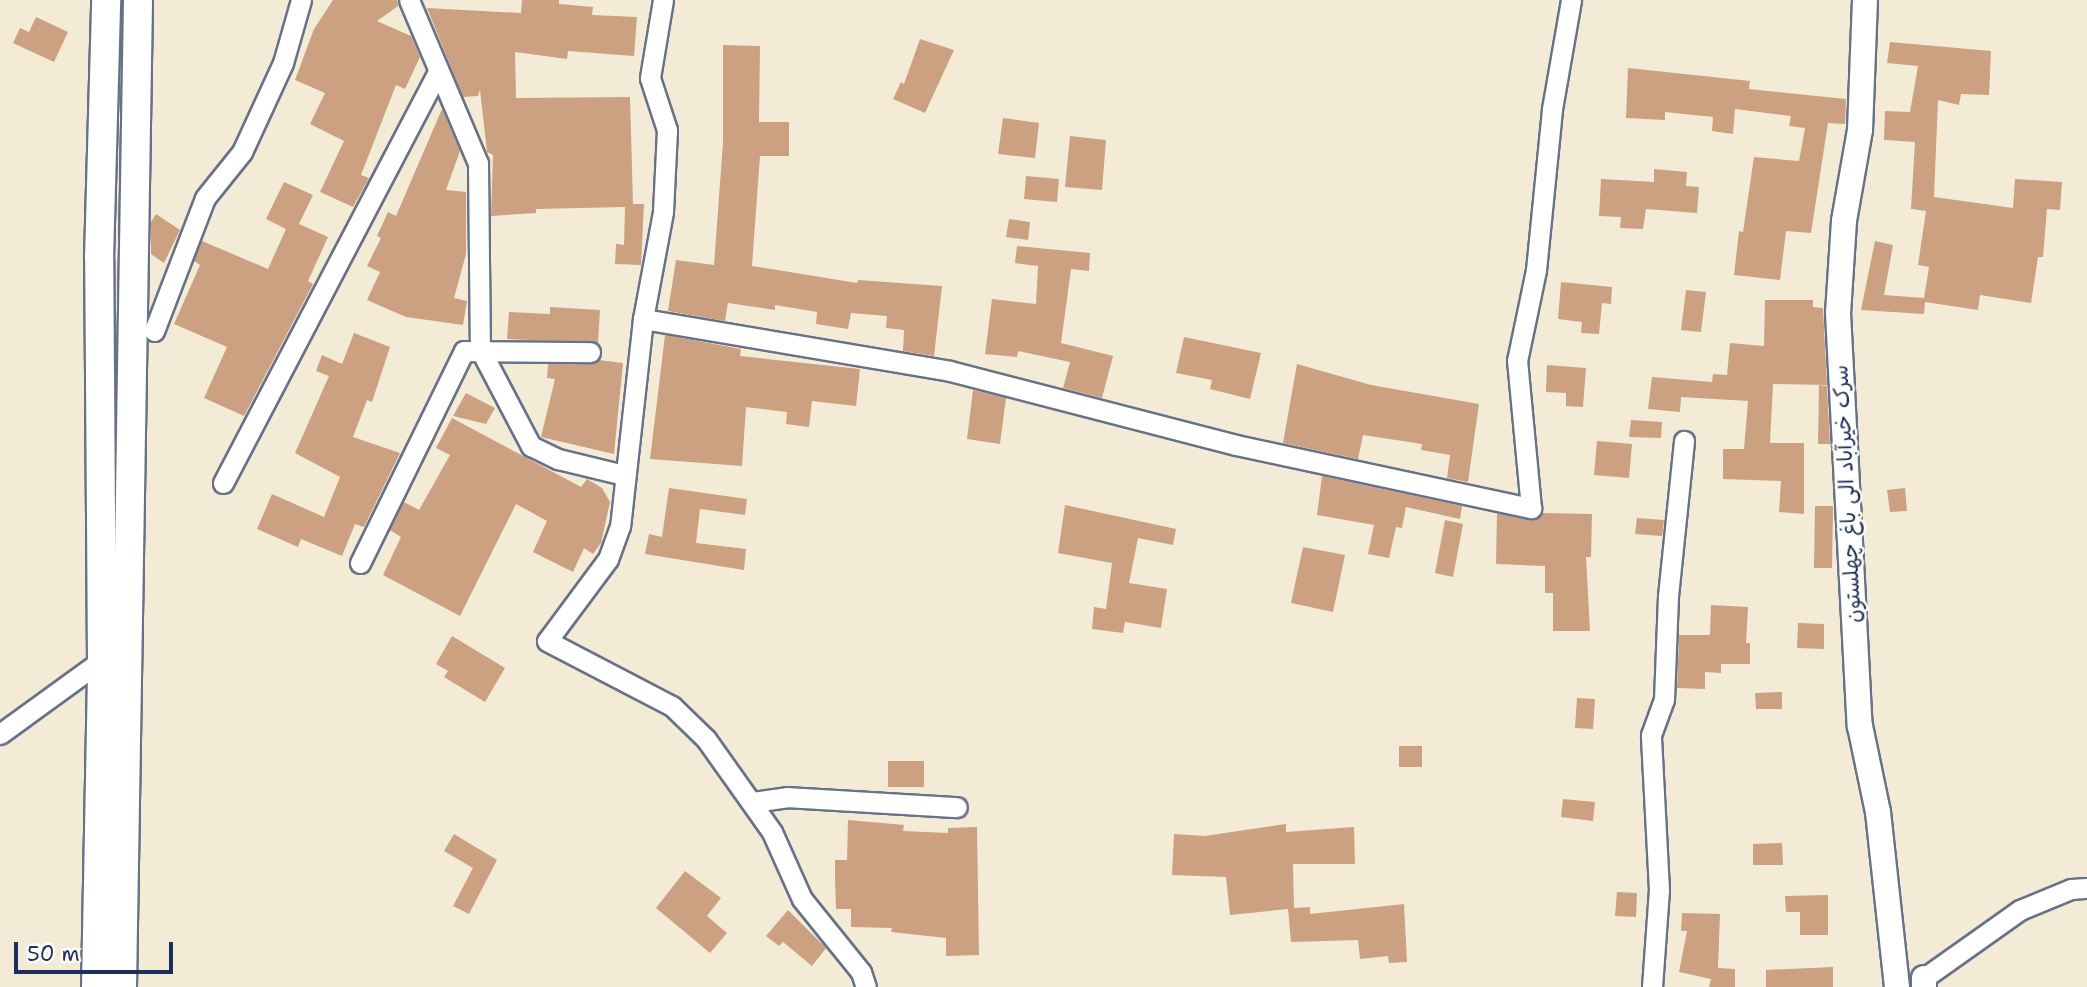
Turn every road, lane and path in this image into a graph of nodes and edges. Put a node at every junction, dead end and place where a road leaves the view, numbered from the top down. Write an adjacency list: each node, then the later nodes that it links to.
1 (106, 0): 17 (main road)
2 (138, 0): 24 (main road)
3 (302, 0): 10 (street)
4 (409, 0): 8 (street)
5 (663, 0): 9 (street)
6 (1571, 0): 9 (street)
7 (1865, 0): 27 (street, سرک خیرآباد الی باغ چهلستون)
8 (438, 72): 11 (street); 15 (street)
9 (643, 319): 14 (street)
10 (154, 331)
11 (480, 349): 12 (street); 14 (street); 16 (street)
12 (590, 352)
13 (1684, 442): 26 (street)
14 (624, 475): 19 (street)
15 (222, 483)
16 (360, 563)
17 (102, 660): 18 (street); 23 (main road)
18 (0, 734)
19 (753, 802): 20 (street); 25 (street)
20 (957, 807)
21 (2087, 888): 22 (street)
22 (1924, 983)
23 (96, 987)
24 (122, 987)
25 (866, 987)
26 (1652, 987)
27 (1897, 987)

